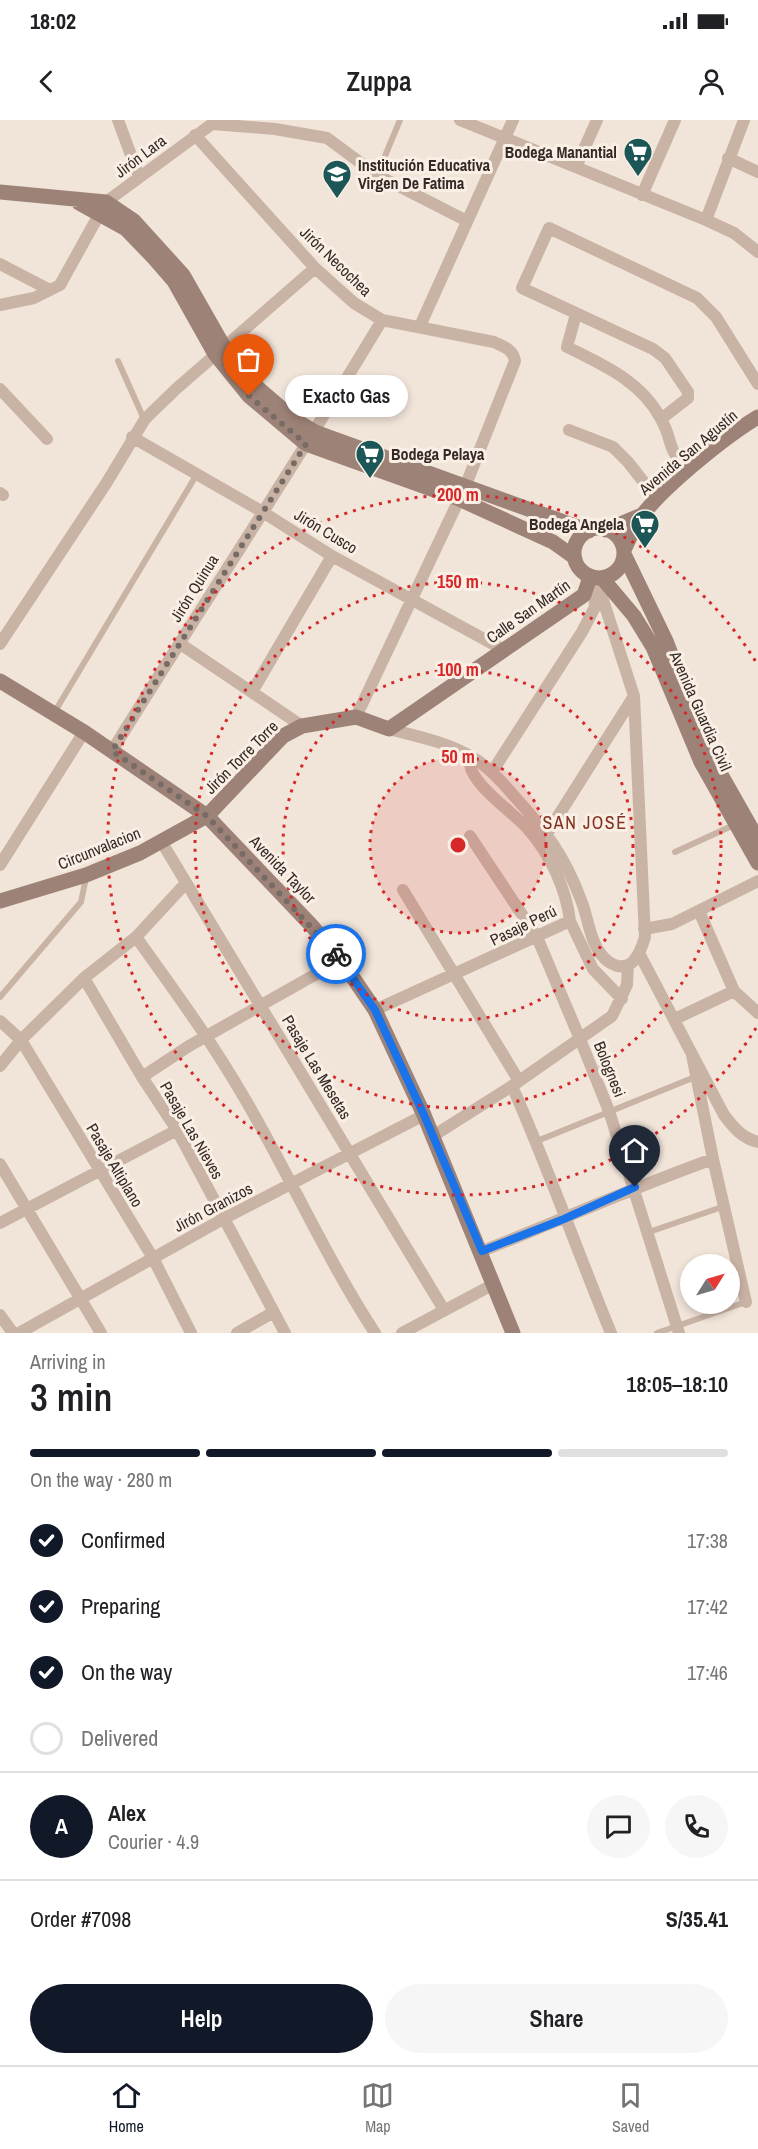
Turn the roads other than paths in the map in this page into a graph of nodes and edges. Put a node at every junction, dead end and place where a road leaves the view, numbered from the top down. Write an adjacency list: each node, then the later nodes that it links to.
1 (118, 120): 15 (street)
2 (400, 120): 14 (lane)
3 (460, 120): 10 (street)
4 (513, 120): 10 (street)
5 (597, 120): 12 (street)
6 (675, 120): 17 (street)
7 (744, 120): 11 (street)
8 (276, 124): 9 (street, Jirón Lara); 14 (street, Jirón Lara)
9 (195, 135): 15 (street, Jirón Lara); 23 (street, Jirón Necochea)
10 (504, 138): 12 (street); 20 (street)
11 (728, 158): 13 (street); 19 (street)
12 (576, 167): 17 (street)
13 (758, 172)
14 (377, 175): 20 (street, Jirón Lara)
15 (139, 177): 18 (street, Jirón Lara)
16 (0, 192): 18 (street)
17 (642, 195): 19 (street)
18 (102, 208): 24 (street); 29 (street)
19 (706, 220): 21 (street)
20 (467, 221): 28 (street)
21 (758, 252)
22 (0, 264): 24 (street)
23 (315, 268): 27 (street, Jirón Necochea); 29 (street)
24 (50, 290): 25 (street)
25 (0, 305)
26 (576, 314): 31 (street); 34 (street); 34 (street)
27 (382, 320): 28 (street, Jirón Necochea); 38 (street, Jirón Quinua)
28 (420, 326): 42 (street, Jirón Necochea)
29 (220, 351): 35 (street); 38 (street)
30 (118, 362): 35 (lane)
31 (758, 384)
32 (0, 389): 39 (street)
33 (758, 417): 40 (street, Avenida San Agustín)
34 (661, 418): 40 (street)
35 (145, 419): 37 (street)
36 (569, 430): 43 (street)
37 (132, 438): 41 (street, Jirón Cusco); 56 (street)
38 (311, 438): 42 (street); 44 (street, Jirón Quinua)
39 (47, 439)
40 (689, 470): 43 (street, Avenida San Agustín)
41 (197, 474): 44 (street, Jirón Cusco); 61 (lane)
42 (462, 493): 45 (street); 49 (street); 54 (street)
43 (657, 499): 46 (street, Avenida San Agustín)
44 (261, 512): 51 (street, Jirón Cusco); 55 (street, Jirón Quinua)
45 (539, 514): 48 (street); 49 (street)
46 (642, 515): 47 (street, Avenida San Agustín); 50 (street, Avenida San Agustín)
47 (606, 530): 48 (street); 50 (street)
48 (589, 531): 52 (street)
49 (531, 532): 52 (street)
50 (624, 552): 53 (street); 73 (street, Avenida Guardia Civil)
51 (332, 556): 54 (street, Jirón Cusco); 59 (street)
52 (574, 557): 53 (street)
53 (596, 577): 57 (street, Calle San Martín); 60 (street); 68 (street); 70 (street, Avenida Guardia Civil)
54 (413, 598): 57 (street, Jirón Cusco); 62 (street)
55 (179, 643): 59 (street); 66 (street, Jirón Quinua)
56 (0, 644)
57 (504, 650): 64 (street, Calle San Martín)
58 (0, 681): 61 (street, Avenida Taylor)
59 (252, 692): 63 (street)
60 (634, 696): 71 (street); 85 (street)
61 (54, 713): 65 (street, Avenida Taylor)
62 (356, 717): 63 (street); 64 (street)
63 (302, 726): 69 (street, Jirón Torre Torre)
64 (389, 729): 67 (street)
65 (84, 732): 66 (street, Avenida Taylor); 77 (street)
66 (112, 751): 69 (street, Avenida Taylor)
67 (473, 758): 68 (street); 84 (street, Pasaje Perú)
68 (492, 772): 71 (street)
69 (207, 816): 74 (street, Circunvalacion); 89 (street, Avenida Taylor)
70 (735, 825): 75 (lane); 76 (street, Avenida Guardia Civil)
71 (548, 832): 90 (street)
72 (470, 836): 87 (street, Bolognesi)
73 (758, 840)
74 (161, 841): 78 (street, Circunvalacion); 80 (street, Pasaje Las Mesetas)
75 (675, 852)
76 (758, 863)
77 (0, 865)
78 (86, 875): 82 (street, Circunvalacion); 94 (lane)
79 (758, 881): 83 (street)
80 (186, 883): 86 (street); 96 (street, Pasaje Las Mesetas)
81 (404, 890): 91 (street)
82 (0, 901)
83 (699, 911): 85 (street); 93 (street)
84 (570, 921): 87 (street, Pasaje Perú); 95 (street)
85 (644, 929): 88 (street)
86 (136, 936): 92 (street); 101 (street)
87 (537, 937): 91 (street, Pasaje Perú); 102 (street, Bolognesi)
88 (640, 955): 90 (street); 99 (street)
89 (341, 960): 96 (street); 97 (street, Avenida Taylor)
90 (628, 965): 95 (street)
91 (455, 975): 97 (street, Pasaje Perú); 108 (street)
92 (84, 978): 103 (street); 106 (street, Pasaje Las Nieves)
93 (734, 991): 98 (street); 99 (street)
94 (0, 997)
95 (622, 999): 102 (street)
96 (260, 1006): 101 (street); 115 (street, Pasaje Las Mesetas)
97 (375, 1010): 110 (street, Avenida Taylor)
98 (758, 1013)
99 (675, 1019): 104 (street)
100 (0, 1021): 103 (street, Pasaje Altiplano)
101 (207, 1036): 106 (street); 119 (street)
102 (580, 1039): 108 (street); 109 (street, Bolognesi)
103 (21, 1040): 105 (street); 118 (street, Pasaje Altiplano)
104 (692, 1055): 107 (street); 114 (street)
105 (0, 1066)
106 (142, 1077): 111 (street, Pasaje Las Nieves)
107 (695, 1077): 109 (lane); 116 (street)
108 (516, 1084): 112 (street); 113 (street)
109 (609, 1111): 113 (lane); 120 (street, Bolognesi)
110 (424, 1115): 112 (street, Avenida Taylor); 115 (street, Jirón Granizos)
111 (177, 1130): 118 (street); 123 (street, Pasaje Las Nieves)
112 (433, 1136): 127 (street, Avenida Taylor)
113 (537, 1141): 124 (street)
114 (758, 1142)
115 (350, 1155): 119 (street, Jirón Granizos); 132 (street, Pasaje Las Mesetas)
116 (713, 1159): 120 (street); 121 (street)
117 (0, 1164): 122 (street)
118 (99, 1171): 122 (street); 128 (street, Pasaje Altiplano)
119 (291, 1185): 123 (street, Jirón Granizos); 143 (street)
120 (635, 1187): 124 (street); 126 (street, Bolognesi)
121 (725, 1206): 126 (lane); 131 (street)
122 (26, 1210): 125 (street); 130 (street)
123 (223, 1219): 128 (street, Jirón Granizos); 133 (street, Pasaje Las Nieves)
124 (564, 1219): 127 (street); 146 (street)
125 (0, 1223)
126 (649, 1232): 136 (street, Bolognesi)
127 (482, 1251): 129 (street, Avenida Taylor)
128 (153, 1258): 130 (street, Jirón Granizos); 140 (street, Pasaje Altiplano)
129 (494, 1284): 132 (street); 145 (street, Avenida Taylor)
130 (78, 1298): 138 (street, Jirón Granizos); 139 (street)
131 (746, 1302): 136 (lane)
132 (444, 1310): 135 (street)
133 (272, 1313): 141 (street); 142 (street, Pasaje Las Nieves)
134 (0, 1315): 137 (street)
135 (425, 1328): 144 (street)
136 (678, 1329): 147 (lane)
137 (13, 1333)
138 (19, 1333)
139 (101, 1333)
140 (191, 1333)
141 (237, 1333)
142 (285, 1333)
143 (375, 1333)
144 (402, 1333)
145 (513, 1333)
146 (611, 1333)
147 (657, 1333)

